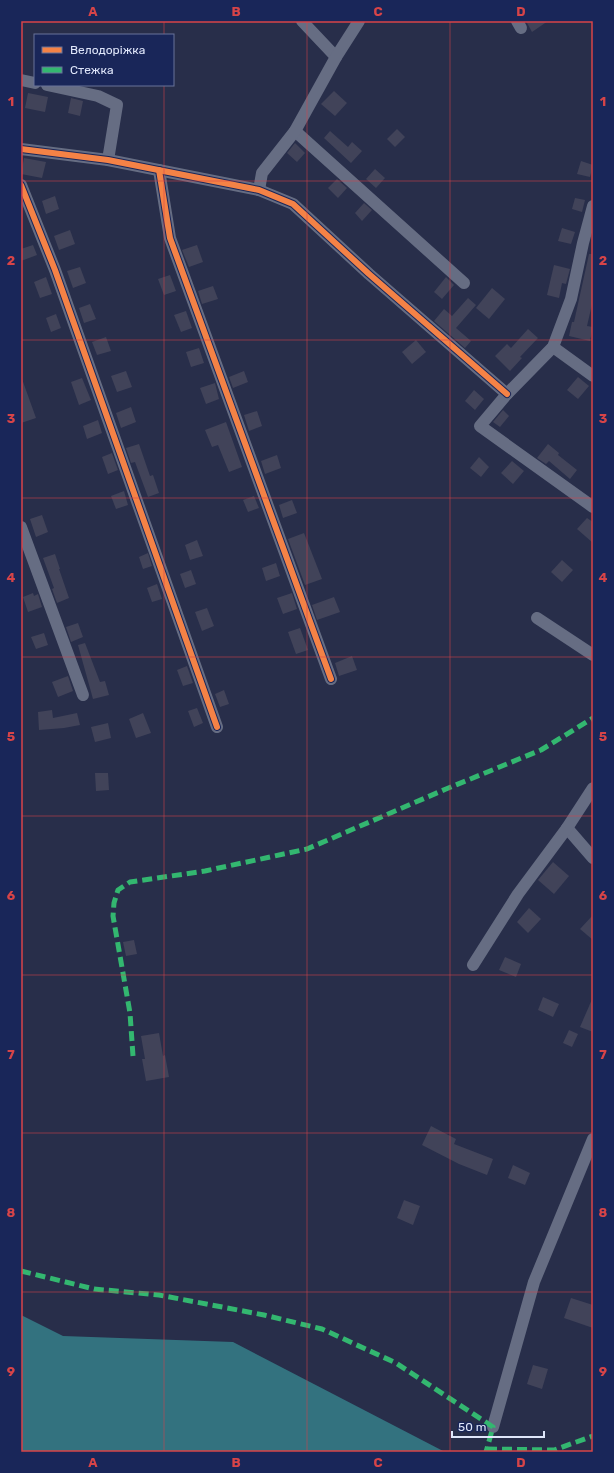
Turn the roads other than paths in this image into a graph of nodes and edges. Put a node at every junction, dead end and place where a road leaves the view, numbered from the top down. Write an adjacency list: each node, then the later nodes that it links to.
1 (302, 21): 3 (street)
2 (359, 21): 3 (street)
3 (336, 57): 7 (street)
4 (21, 80): 5 (street)
5 (34, 83)
6 (52, 86): 9 (street)
7 (295, 131): 12 (street); 14 (street)
8 (21, 149): 9 (street)
9 (108, 160): 10 (street)
10 (159, 170): 12 (street); 22 (street)
11 (21, 185): 24 (street)
12 (259, 190): 17 (street)
13 (593, 206): 15 (street)
14 (464, 284)
15 (553, 347): 16 (street); 17 (street)
16 (593, 376)
17 (508, 394): 18 (street)
18 (593, 507)
19 (21, 527): 23 (street)
20 (537, 618): 21 (street)
21 (593, 655)
22 (331, 679)
23 (83, 695)
24 (217, 727)
25 (593, 788): 26 (street)
26 (567, 828): 27 (street); 28 (street)
27 (593, 858)
28 (473, 965)
29 (593, 1139): 30 (street)
30 (492, 1427)

